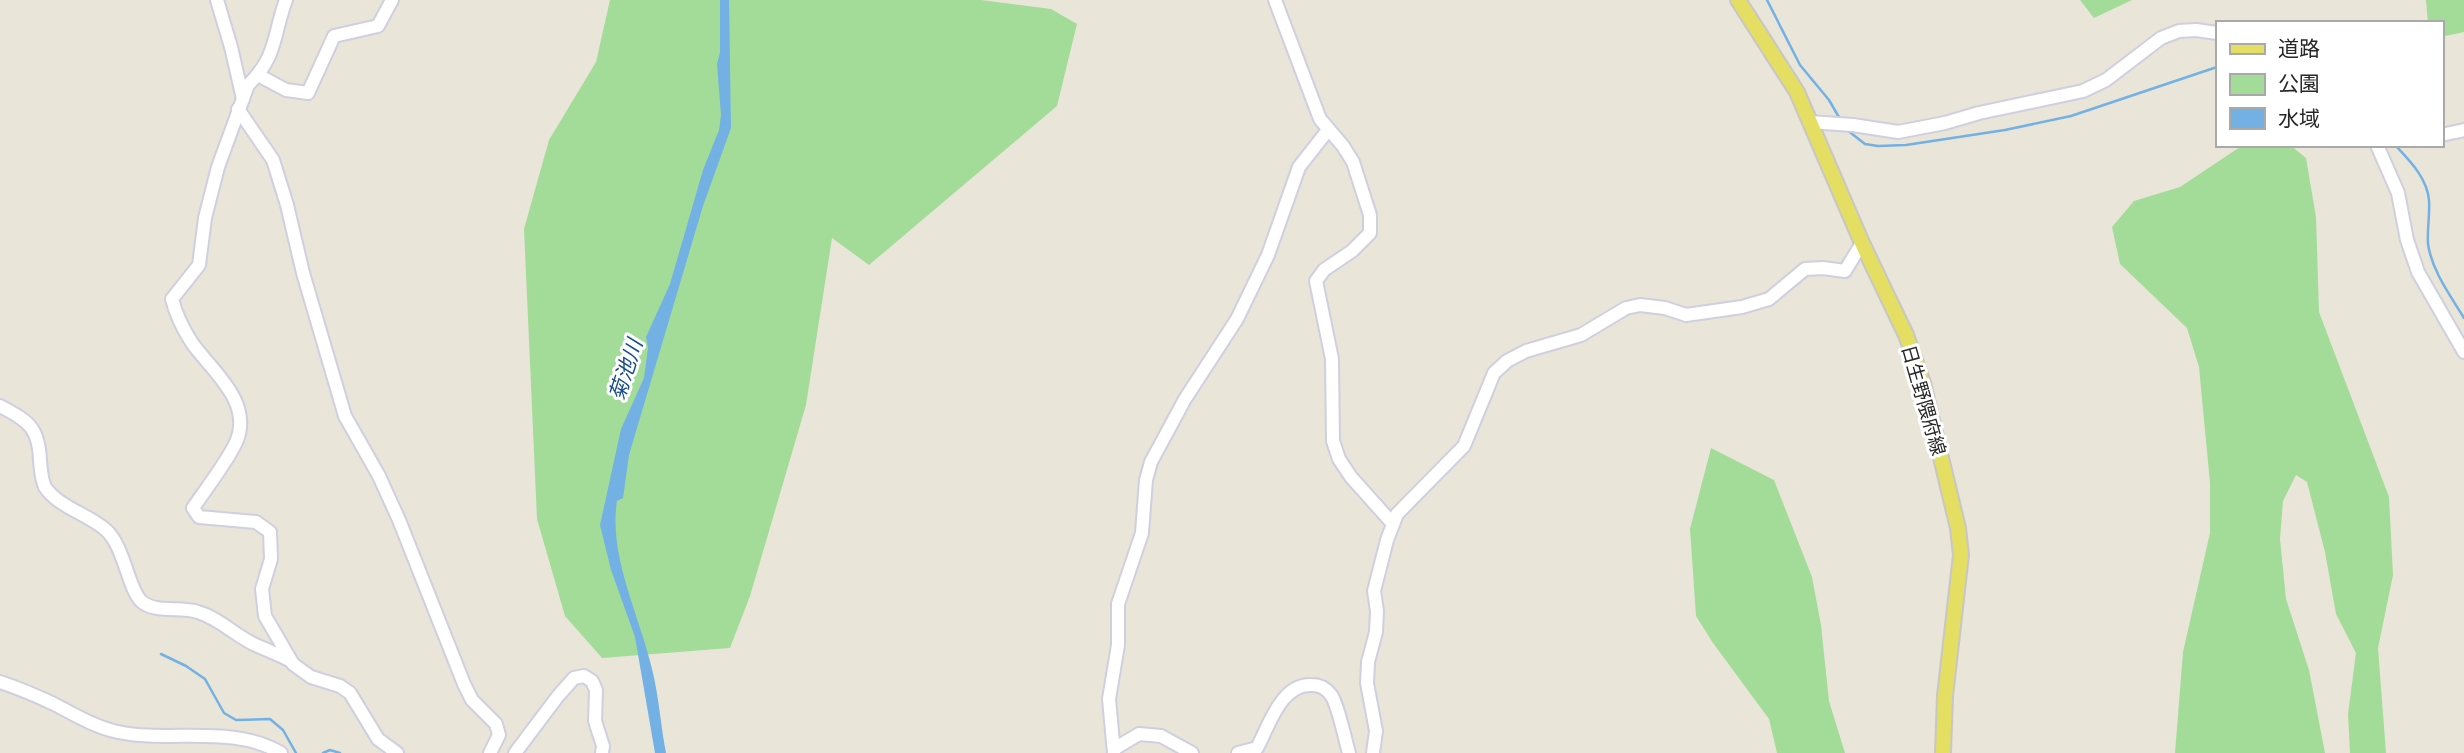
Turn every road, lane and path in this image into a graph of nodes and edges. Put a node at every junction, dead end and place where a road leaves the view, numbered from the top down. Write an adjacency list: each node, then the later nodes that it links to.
1 (217, 0): 8 (street)
2 (286, 0): 7 (street)
3 (392, 0): 7 (street)
4 (1275, 0): 10 (street)
5 (1738, 0): 9 (main road, 日生野隈府線)
6 (2216, 33): 9 (street)
7 (258, 75): 8 (street)
8 (240, 104): 18 (street); 23 (street)
9 (1809, 122): 14 (main road, 日生野隈府線)
10 (1328, 130): 17 (street); 20 (street)
11 (2464, 130): 12 (street)
12 (2443, 135)
13 (2378, 147): 15 (street)
14 (1862, 243): 17 (street); 30 (main road, 日生野隈府線)
15 (2464, 352)
16 (0, 406): 18 (street)
17 (1393, 524): 29 (street)
18 (292, 661): 22 (street)
19 (0, 681): 21 (street)
20 (1114, 751): 26 (street)
21 (281, 753)
22 (397, 753)
23 (489, 753)
24 (516, 753): 25 (street)
25 (602, 753)
26 (1192, 753)
27 (1238, 753): 28 (street)
28 (1349, 753)
29 (1373, 753)
30 (1942, 753)

